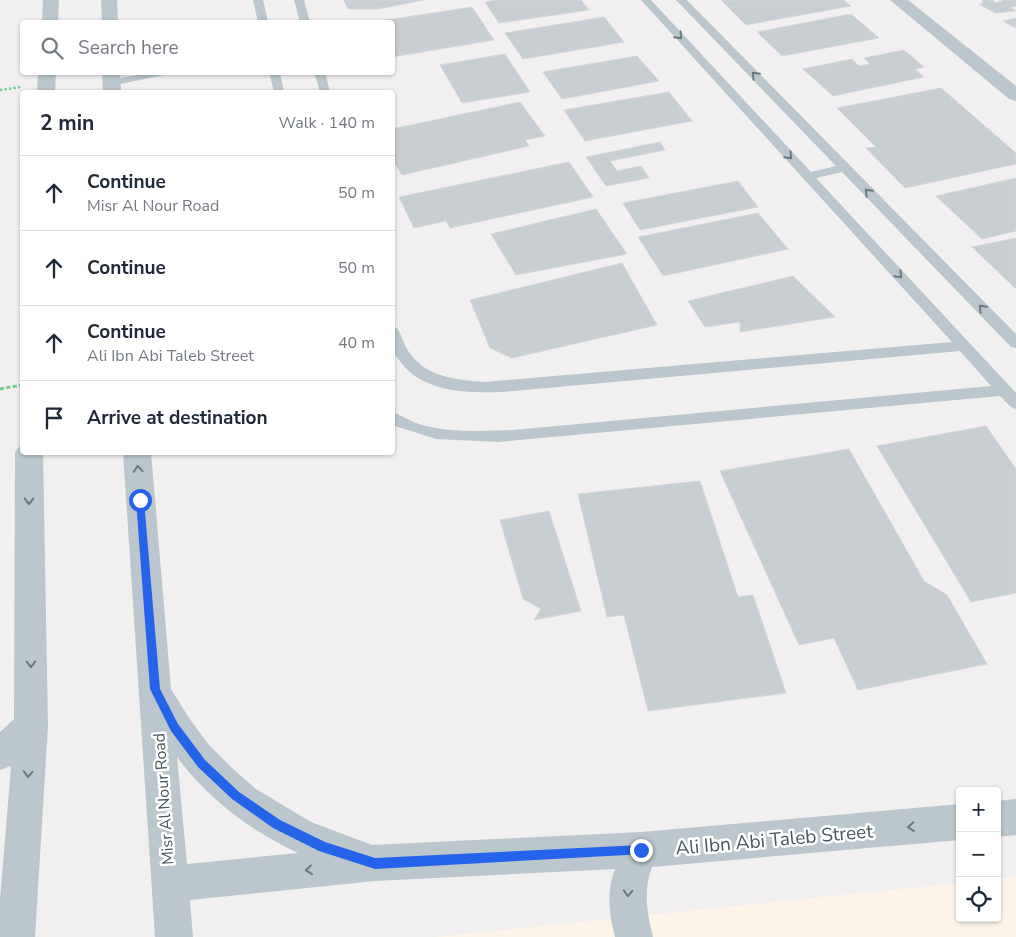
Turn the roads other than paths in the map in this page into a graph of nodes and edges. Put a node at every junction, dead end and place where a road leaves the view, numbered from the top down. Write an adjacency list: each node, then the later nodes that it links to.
1 (51, 0): 8 (street)
2 (109, 0): 9 (street)
3 (258, 0): 10 (lane)
4 (299, 0): 11 (lane)
5 (646, 0): 22 (lane, one-way to 22)
6 (681, 0): 21 (lane, one-way to 6)
7 (898, 0): 20 (street)
8 (50, 20)
9 (110, 20)
10 (263, 20)
11 (304, 20)
12 (47, 75): 17 (street)
13 (154, 75): 16 (lane)
14 (275, 75): 18 (lane)
15 (320, 75): 19 (lane)
16 (111, 82)
17 (46, 90)
18 (278, 90)
19 (324, 90)
20 (1016, 95)
21 (845, 168): 22 (lane); 24 (lane, one-way to 21)
22 (808, 176): 25 (lane, one-way to 25)
23 (395, 341): 25 (lane)
24 (1016, 343)
25 (964, 346): 26 (lane)
26 (1004, 390): 27 (lane); 28 (lane)
27 (1016, 403)
28 (395, 420)
29 (29, 455): 32 (street, one-way to 32)
30 (137, 455): 31 (street, Misr Al Nour Road, one-way to 30)
31 (155, 689): 38 (street); 39 (street, Misr Al Nour Road)
32 (31, 726): 33 (street); 40 (street, one-way to 40)
33 (0, 754)
34 (1016, 817): 35 (street)
35 (1001, 819)
36 (956, 822): 37 (street, Ali Ibn Abi Taleb Street, one-way to 37)
37 (641, 850): 38 (street, Ali Ibn Abi Taleb Street); 43 (street, one-way to 43)
38 (375, 863): 39 (street, Ali Ibn Abi Taleb Street, one-way to 39)
39 (170, 884): 42 (street, Misr Al Nour Road)
40 (9, 896): 41 (street)
41 (16, 937)
42 (174, 937)
43 (634, 937)

